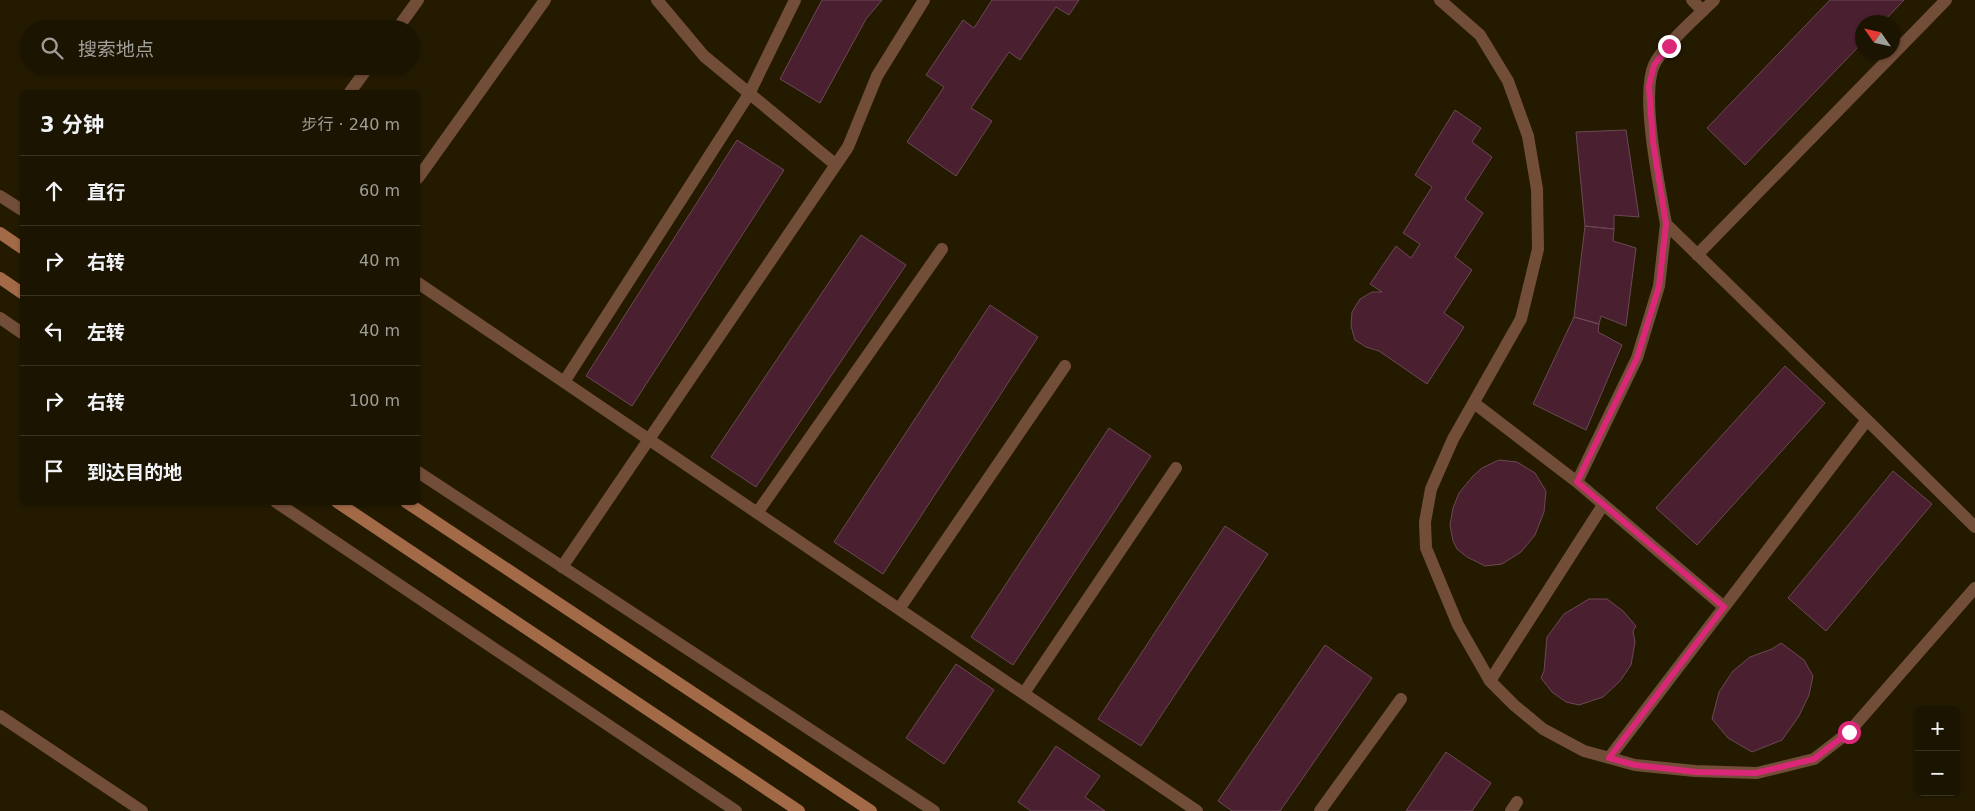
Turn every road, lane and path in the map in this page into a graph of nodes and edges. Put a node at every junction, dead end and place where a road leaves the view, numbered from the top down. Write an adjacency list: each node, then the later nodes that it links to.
1 (418, 0): 11 (street)
2 (545, 0): 16 (street)
3 (657, 0): 14 (street)
4 (795, 0): 14 (street)
5 (924, 0): 15 (street)
6 (1440, 0): 31 (street)
7 (1692, 0): 10 (street)
8 (1714, 0): 10 (street)
9 (1946, 0): 23 (street)
10 (1703, 11): 19 (street)
11 (404, 20)
12 (363, 75): 13 (street)
13 (352, 90)
14 (749, 94): 15 (street); 30 (street)
15 (836, 165): 33 (street)
16 (420, 175)
17 (0, 196): 18 (street)
18 (20, 209)
19 (1666, 224): 23 (street); 36 (street)
20 (0, 233): 21 (street)
21 (20, 247)
22 (942, 249): 41 (street)
23 (1697, 255): 32 (street)
24 (0, 278): 26 (street)
25 (420, 284): 30 (street)
26 (20, 292)
27 (0, 318): 28 (street)
28 (20, 332)
29 (1065, 366): 46 (street)
30 (564, 382): 33 (street)
31 (1474, 403): 36 (street); 47 (street)
32 (1867, 420): 42 (street); 45 (street)
33 (650, 440): 41 (street); 43 (street)
34 (1176, 468): 48 (street)
35 (420, 473): 43 (street)
36 (1577, 482): 40 (street)
37 (280, 505): 53 (street)
38 (341, 505): 54 (street)
39 (411, 505): 55 (street)
40 (1604, 505): 45 (street); 47 (street)
41 (757, 513): 46 (street)
42 (1975, 526)
43 (562, 567): 56 (street)
44 (1975, 588): 51 (street)
45 (1724, 607): 51 (street)
46 (899, 609): 48 (street)
47 (1490, 680): 51 (street)
48 (1024, 693): 57 (street)
49 (1401, 699): 58 (street)
50 (0, 716): 52 (street)
51 (1609, 758)
52 (142, 811)
53 (736, 811)
54 (800, 811)
55 (871, 811)
56 (934, 811)
57 (1197, 811)
58 (1320, 811)

